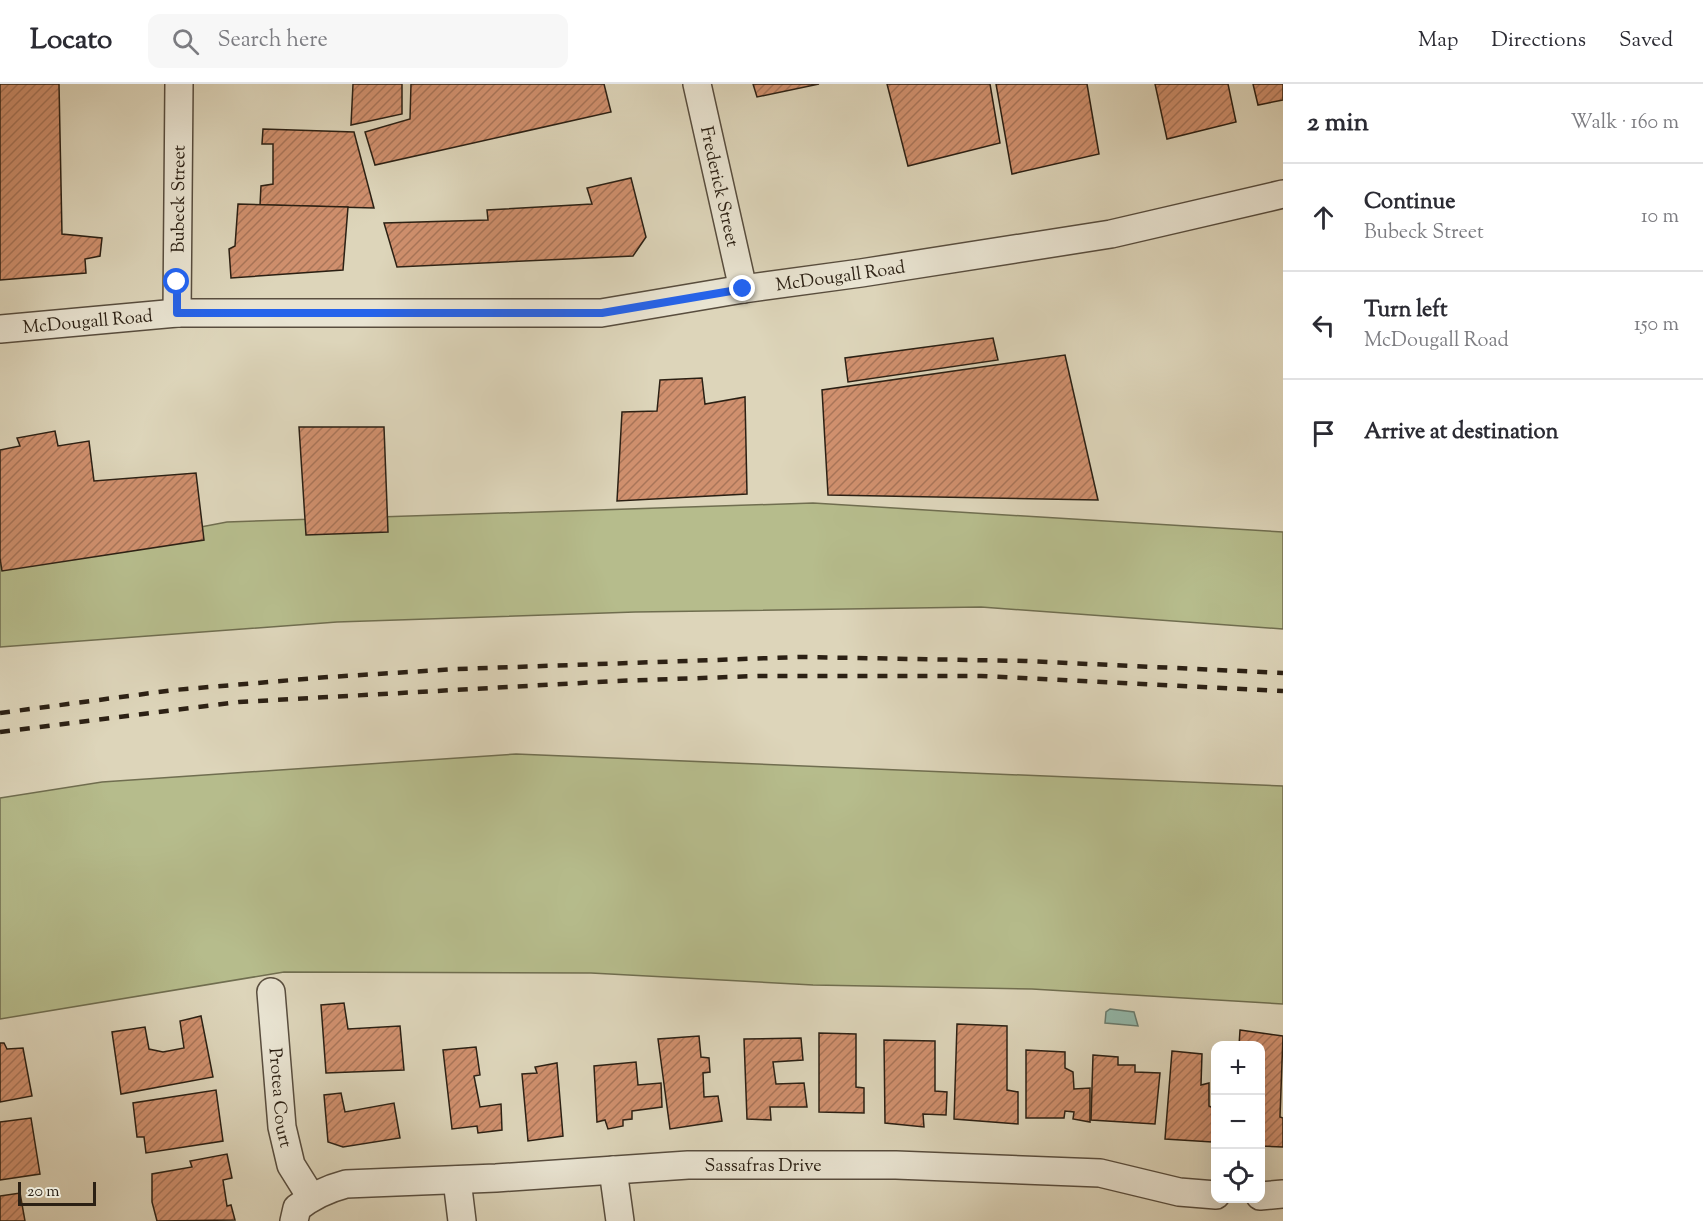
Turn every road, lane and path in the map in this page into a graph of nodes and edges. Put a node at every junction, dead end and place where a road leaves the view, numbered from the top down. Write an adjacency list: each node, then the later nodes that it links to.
1 (179, 84): 5 (street, Bubeck Street)
2 (697, 84): 4 (street, Frederick Street)
3 (1283, 194): 4 (street, McDougall Road)
4 (743, 289): 5 (street, McDougall Road)
5 (177, 313): 6 (street, McDougall Road)
6 (0, 329)
7 (272, 992): 13 (street, Protea Court)
8 (613, 1170): 9 (street, Sassafras Drive); 11 (street, Sassafras Drive); 16 (street)
9 (457, 1180): 13 (street, Sassafras Drive); 15 (street)
10 (1283, 1194): 12 (street)
11 (1211, 1195)
12 (1265, 1196)
13 (311, 1197): 14 (street)
14 (294, 1221)
15 (462, 1221)
16 (620, 1221)

